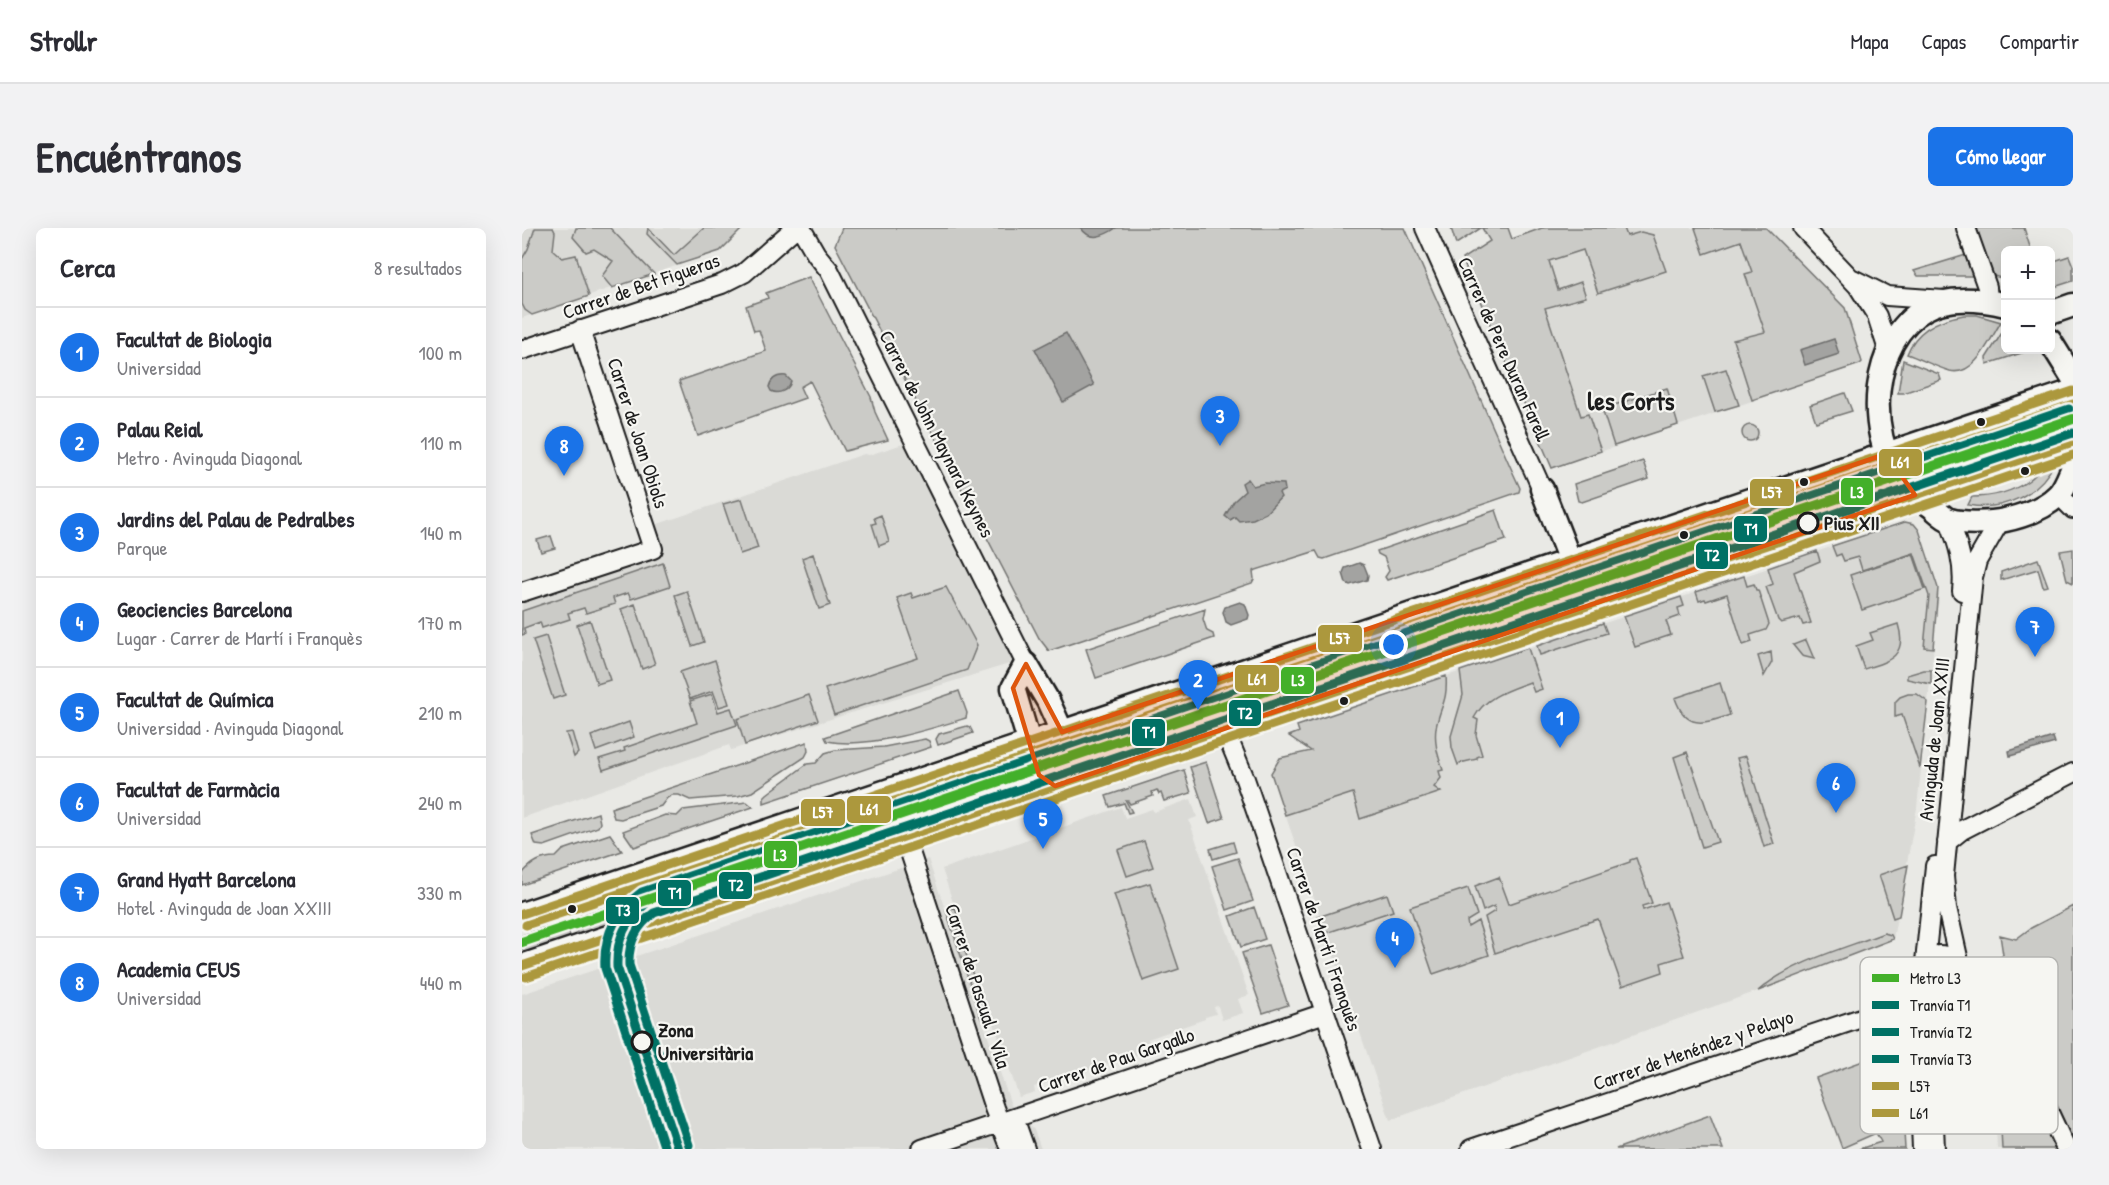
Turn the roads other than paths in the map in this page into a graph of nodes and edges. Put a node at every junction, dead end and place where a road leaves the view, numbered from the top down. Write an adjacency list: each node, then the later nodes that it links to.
1 (795, 228): 11 (street, Carrer de Bet Figueras)
2 (801, 228): 27 (street, Carrer de John Maynard Keynes)
3 (1425, 228): 20 (street, Carrer de Pere Duran Farell)
4 (1803, 228): 6 (street)
5 (1966, 228): 8 (street)
6 (1853, 279): 7 (street); 14 (street)
7 (1954, 300): 8 (main road); 14 (main road)
8 (1997, 303)
9 (2073, 305): 10 (main road)
10 (2055, 311)
11 (580, 330): 13 (street, Carrer de Bet Figueras); 26 (street, Carrer de Joan Obiols)
12 (2055, 349): 15 (main road)
13 (522, 350)
14 (1888, 350): 18 (main road)
15 (2073, 378)
16 (2073, 391): 18 (main road)
17 (2073, 442): 21 (main road)
18 (1886, 454): 21 (main road); 25 (main road)
19 (2073, 467): 22 (main road)
20 (1542, 489): 25 (main road)
21 (1915, 495): 23 (main road); 29 (main road)
22 (2066, 502): 24 (main road)
23 (1949, 520): 24 (main road); 36 (street, Avinguda de Joan XXIII)
24 (2000, 521): 34 (street, Avinguda de Joan XXIII)
25 (1570, 561): 28 (main road)
26 (522, 592)
27 (1026, 664): 28 (main road); 30 (main road)
28 (1062, 732): 30 (main road)
29 (1227, 737): 32 (main road); 41 (street, Carrer de Martí i Franquès)
30 (1029, 743): 32 (main road); 35 (main road)
31 (2073, 773): 34 (street)
32 (1055, 786): 33 (main road)
33 (905, 837): 40 (main road); 43 (street, Carrer de Pascual i Vila)
34 (1947, 842): 39 (street, Avinguda de Joan XXIII)
35 (522, 914)
36 (1925, 957)
37 (1932, 957): 38 (street)
38 (1948, 957)
39 (1957, 957)
40 (522, 966)
41 (1321, 1014): 43 (street, Carrer de Pau Gargallo); 50 (street, Carrer de Martí i Franquès); 51 (street, Carrer de Martí i Franquès)
42 (1860, 1018): 52 (street, Carrer de Menéndez y Pelayo)
43 (1007, 1120): 47 (street, Carrer de Pau Gargallo); 48 (street, Carrer de Pascual i Vila); 49 (street, Carrer de Pascual i Vila)
44 (2058, 1132): 55 (street)
45 (1921, 1134): 53 (street)
46 (1934, 1134): 54 (street)
47 (922, 1149)
48 (1010, 1149)
49 (1025, 1149)
50 (1362, 1149)
51 (1372, 1149)
52 (1471, 1149)
53 (1922, 1149)
54 (1935, 1149)
55 (2066, 1149)

